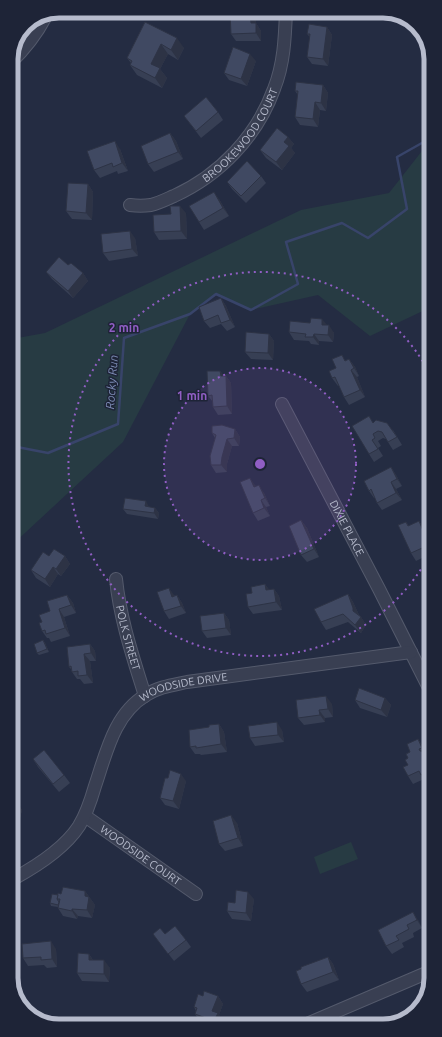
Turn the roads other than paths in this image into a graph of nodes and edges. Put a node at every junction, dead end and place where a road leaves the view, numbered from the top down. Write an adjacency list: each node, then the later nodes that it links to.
1 (286, 18): 4 (street, BROOKEWOOD COURT)
2 (43, 21): 3 (street)
3 (18, 55)
4 (130, 205)
5 (282, 404): 7 (street, DIXIE PLACE)
6 (116, 579): 9 (street, POLK STREET)
7 (411, 652): 8 (street); 9 (street, WOODSIDE DRIVE)
8 (424, 678)
9 (145, 696): 10 (street, WOODSIDE DRIVE)
10 (85, 816): 11 (street, WOODSIDE DRIVE); 12 (street, WOODSIDE COURT)
11 (18, 876)
12 (196, 894)
13 (424, 974): 14 (street)
14 (319, 1019)

